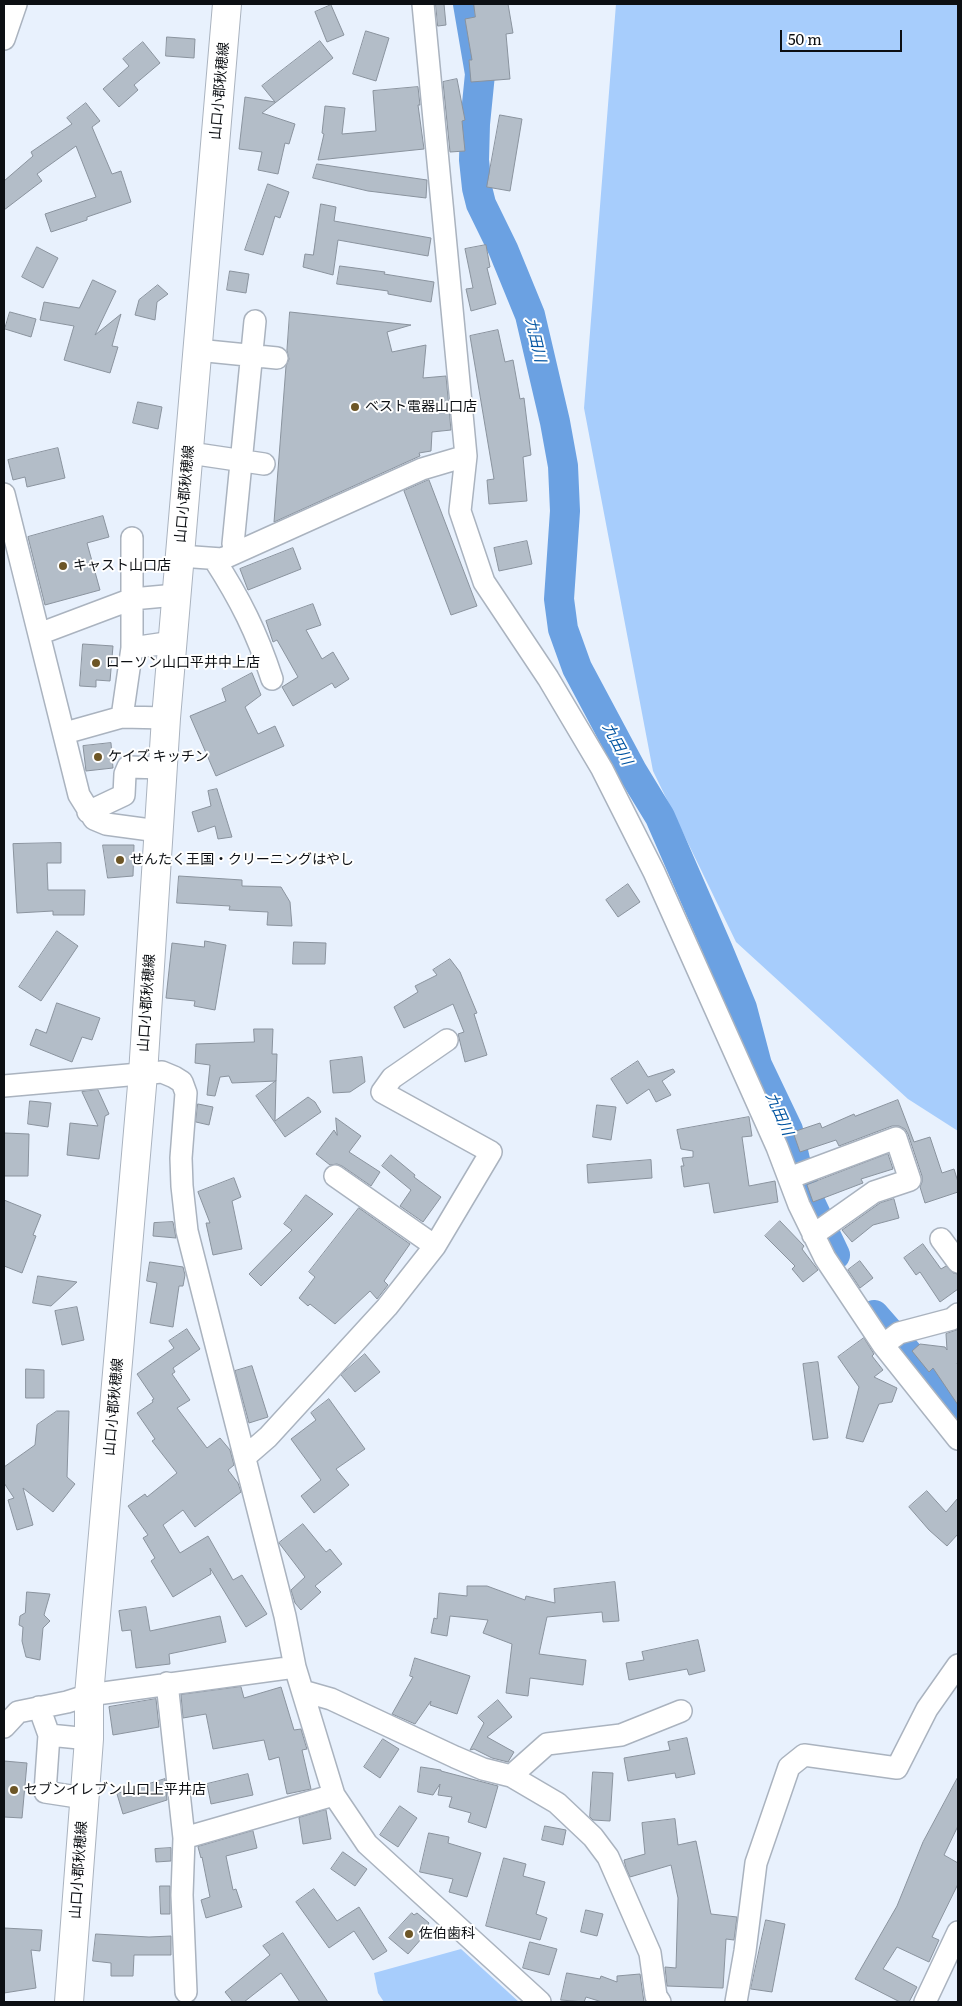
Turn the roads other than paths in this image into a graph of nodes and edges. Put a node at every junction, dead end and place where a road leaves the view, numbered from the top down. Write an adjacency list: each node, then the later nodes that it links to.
1 (16, 4): 4 (street)
2 (227, 4): 6 (main road, 山口小郡秋穂線)
3 (422, 4): 10 (street)
4 (4, 39)
5 (255, 321): 7 (street)
6 (197, 350): 7 (street); 9 (main road, 山口小郡秋穂線)
7 (252, 356): 8 (street); 11 (street)
8 (277, 358)
9 (190, 454): 11 (street); 16 (main road, 山口小郡秋穂線)
10 (466, 456): 17 (street); 34 (street)
11 (241, 461): 12 (street); 15 (street)
12 (264, 464)
13 (4, 494): 20 (street)
14 (132, 538): 19 (street)
15 (232, 544)
16 (180, 556): 17 (street); 18 (main road, 山口小郡秋穂線)
17 (214, 559): 23 (street)
18 (176, 595): 19 (street); 21 (main road, 山口小郡秋穂線)
19 (132, 599): 20 (street); 22 (street)
20 (39, 634): 26 (street)
21 (173, 642): 22 (street); 25 (main road, 山口小郡秋穂線)
22 (132, 648): 24 (street)
23 (272, 679)
24 (122, 717): 25 (street); 26 (street)
25 (166, 718): 27 (main road, 山口小郡秋穂線)
26 (65, 733): 28 (street)
27 (163, 768): 28 (street); 29 (main road, 山口小郡秋穂線)
28 (88, 812): 29 (street)
29 (158, 831): 31 (main road, 山口小郡秋穂線)
30 (447, 1040): 37 (street)
31 (143, 1074): 32 (street); 42 (street); 47 (main road, 山口小郡秋穂線)
32 (4, 1086)
33 (335, 1176): 37 (street)
34 (795, 1176): 35 (street); 35 (street)
35 (820, 1230): 40 (street)
36 (941, 1239): 38 (street)
37 (434, 1246): 42 (street)
38 (958, 1262)
39 (958, 1314): 40 (street)
40 (890, 1340): 41 (street)
41 (958, 1439)
42 (245, 1457): 44 (street)
43 (958, 1664): 62 (street)
44 (295, 1667): 45 (street); 46 (street)
45 (167, 1683): 47 (street); 56 (street)
46 (303, 1691): 53 (street); 54 (street)
47 (89, 1695): 48 (street); 52 (main road, 山口小郡秋穂線)
48 (39, 1707): 50 (street); 51 (street)
49 (681, 1711): 53 (street)
50 (4, 1727)
51 (49, 1735): 52 (street); 55 (street)
52 (89, 1739): 55 (main road, 山口小郡秋穂線)
53 (511, 1776): 61 (street)
54 (334, 1795): 56 (street); 60 (street)
55 (84, 1798): 59 (main road, 山口小郡秋穂線)
56 (184, 1838): 58 (street)
57 (958, 1932): 63 (street)
58 (186, 1992)
59 (69, 2002)
60 (540, 2002)
61 (660, 2002)
62 (736, 2002)
63 (925, 2002)

